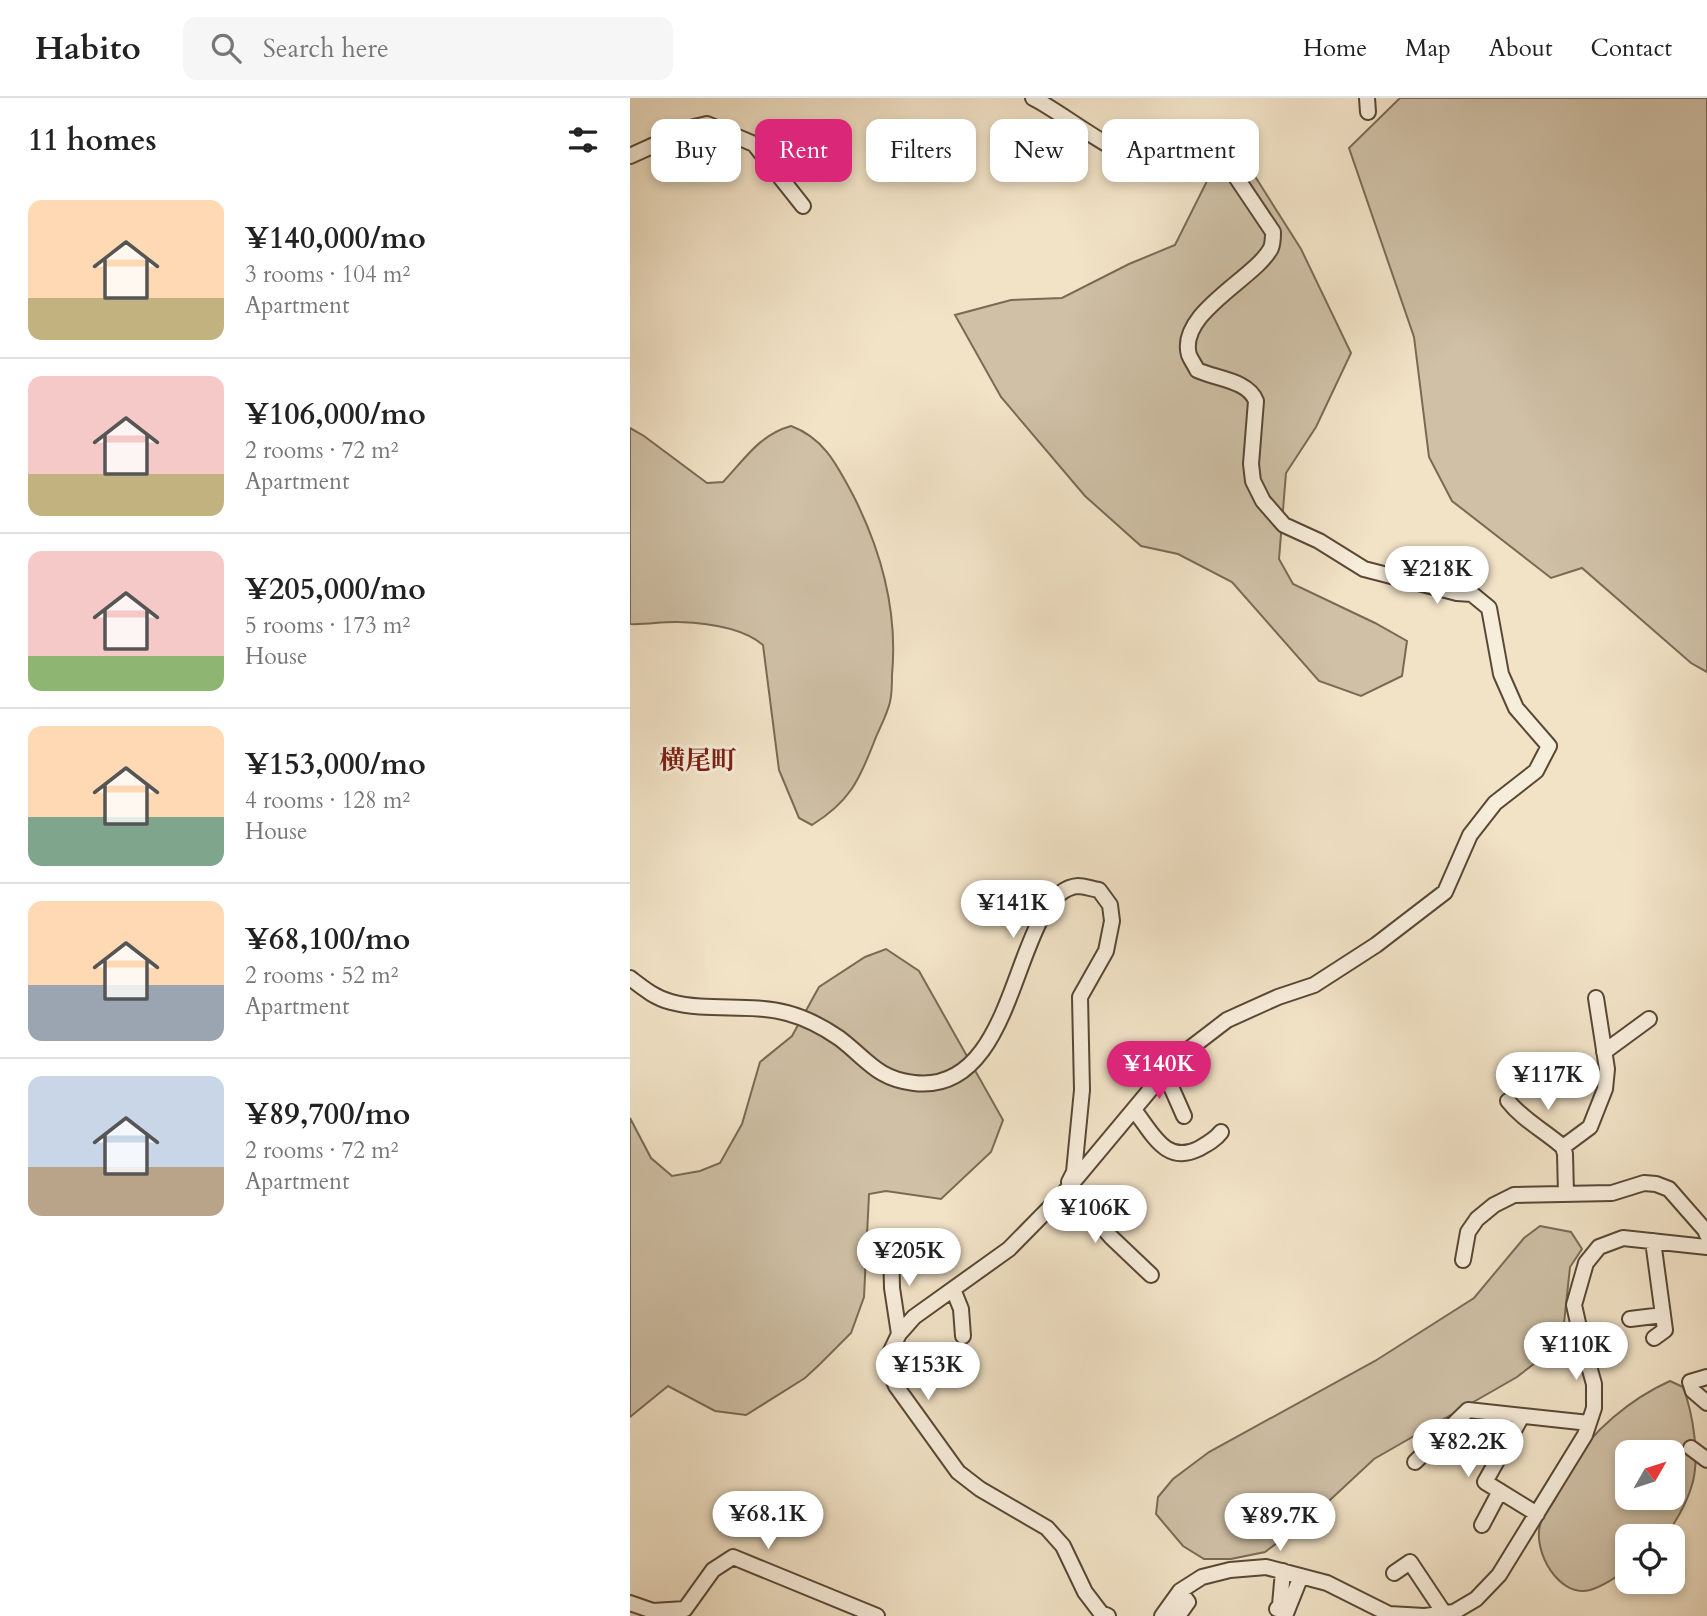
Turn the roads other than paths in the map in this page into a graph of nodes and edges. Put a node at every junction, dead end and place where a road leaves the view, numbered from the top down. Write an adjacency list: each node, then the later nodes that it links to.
1 (1033, 98): 8 (street)
2 (630, 156): 3 (street)
3 (803, 206)
4 (630, 978): 14 (street)
5 (1596, 998): 7 (street)
6 (1649, 1019): 7 (street)
7 (1604, 1052): 13 (street)
8 (1165, 1073): 10 (street); 11 (street)
9 (1508, 1101): 13 (street)
10 (1134, 1110): 12 (street); 14 (street)
11 (1184, 1116)
12 (1221, 1132)
13 (1563, 1147): 15 (street)
14 (1066, 1190): 21 (street); 22 (street)
15 (1566, 1194): 16 (street); 20 (street)
16 (1707, 1235)
17 (1653, 1241): 19 (street); 23 (street); 31 (street)
18 (891, 1244): 25 (street)
19 (1707, 1247)
20 (1463, 1260)
21 (1151, 1275)
22 (953, 1289): 25 (street); 26 (street)
23 (1663, 1315): 24 (street); 27 (street)
24 (1630, 1320)
25 (899, 1334): 48 (street)
26 (964, 1336)
27 (1654, 1338)
28 (1707, 1377): 29 (street)
29 (1707, 1403)
30 (1522, 1416): 31 (street); 34 (street); 35 (street)
31 (1589, 1423): 36 (street)
32 (1691, 1448): 33 (street)
33 (1707, 1460)
34 (1415, 1462)
35 (1500, 1491): 36 (street); 37 (street)
36 (1537, 1514): 46 (street)
37 (1482, 1525)
38 (1283, 1572): 40 (street); 41 (street); 45 (street)
39 (1394, 1573): 46 (street)
40 (1301, 1576): 45 (street); 51 (street)
41 (1180, 1591): 49 (street); 50 (street)
42 (630, 1603): 43 (street)
43 (687, 1612): 44 (street)
44 (855, 1612): 47 (street)
45 (1281, 1612)
46 (1444, 1613): 51 (street)
47 (877, 1616)
48 (1108, 1616)
49 (1162, 1616)
50 (1178, 1616)
51 (1424, 1616)

